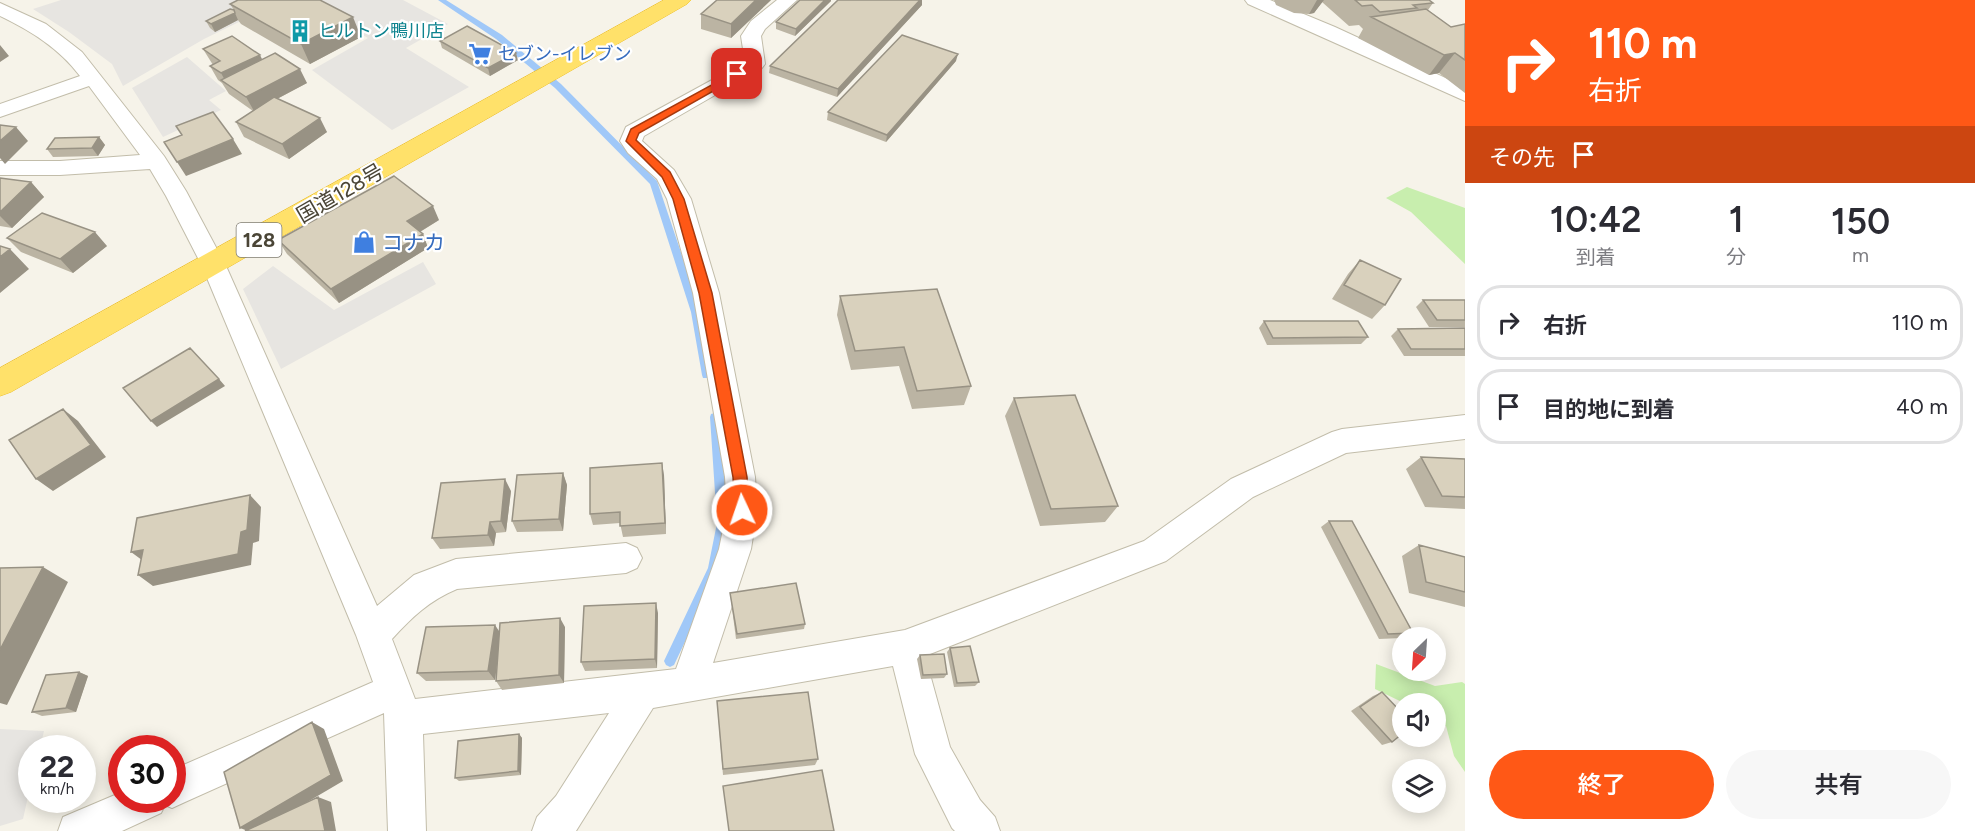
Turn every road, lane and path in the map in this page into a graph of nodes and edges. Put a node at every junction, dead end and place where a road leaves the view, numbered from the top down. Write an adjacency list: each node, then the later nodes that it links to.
1 (30, 0): 5 (street)
2 (680, 0): 11 (highway, 国道128号 / 128)
3 (788, 0): 17 (street)
4 (1254, 0): 7 (street)
5 (0, 9): 6 (street)
6 (93, 78): 8 (street); 9 (street)
7 (1465, 94)
8 (0, 111)
9 (156, 161): 10 (street); 11 (street)
10 (0, 168)
11 (214, 266): 12 (highway, 国道128号 / 128); 15 (street)
12 (0, 383)
13 (1465, 427): 16 (street)
14 (626, 558): 15 (street)
15 (373, 635): 19 (street)
16 (905, 647): 17 (street); 25 (street)
17 (687, 684): 18 (street)
18 (644, 692): 19 (street); 24 (street)
19 (398, 704): 20 (street); 23 (street)
20 (186, 784)
21 (118, 813): 22 (street)
22 (77, 831)
23 (407, 831)
24 (551, 831)
25 (981, 831)

